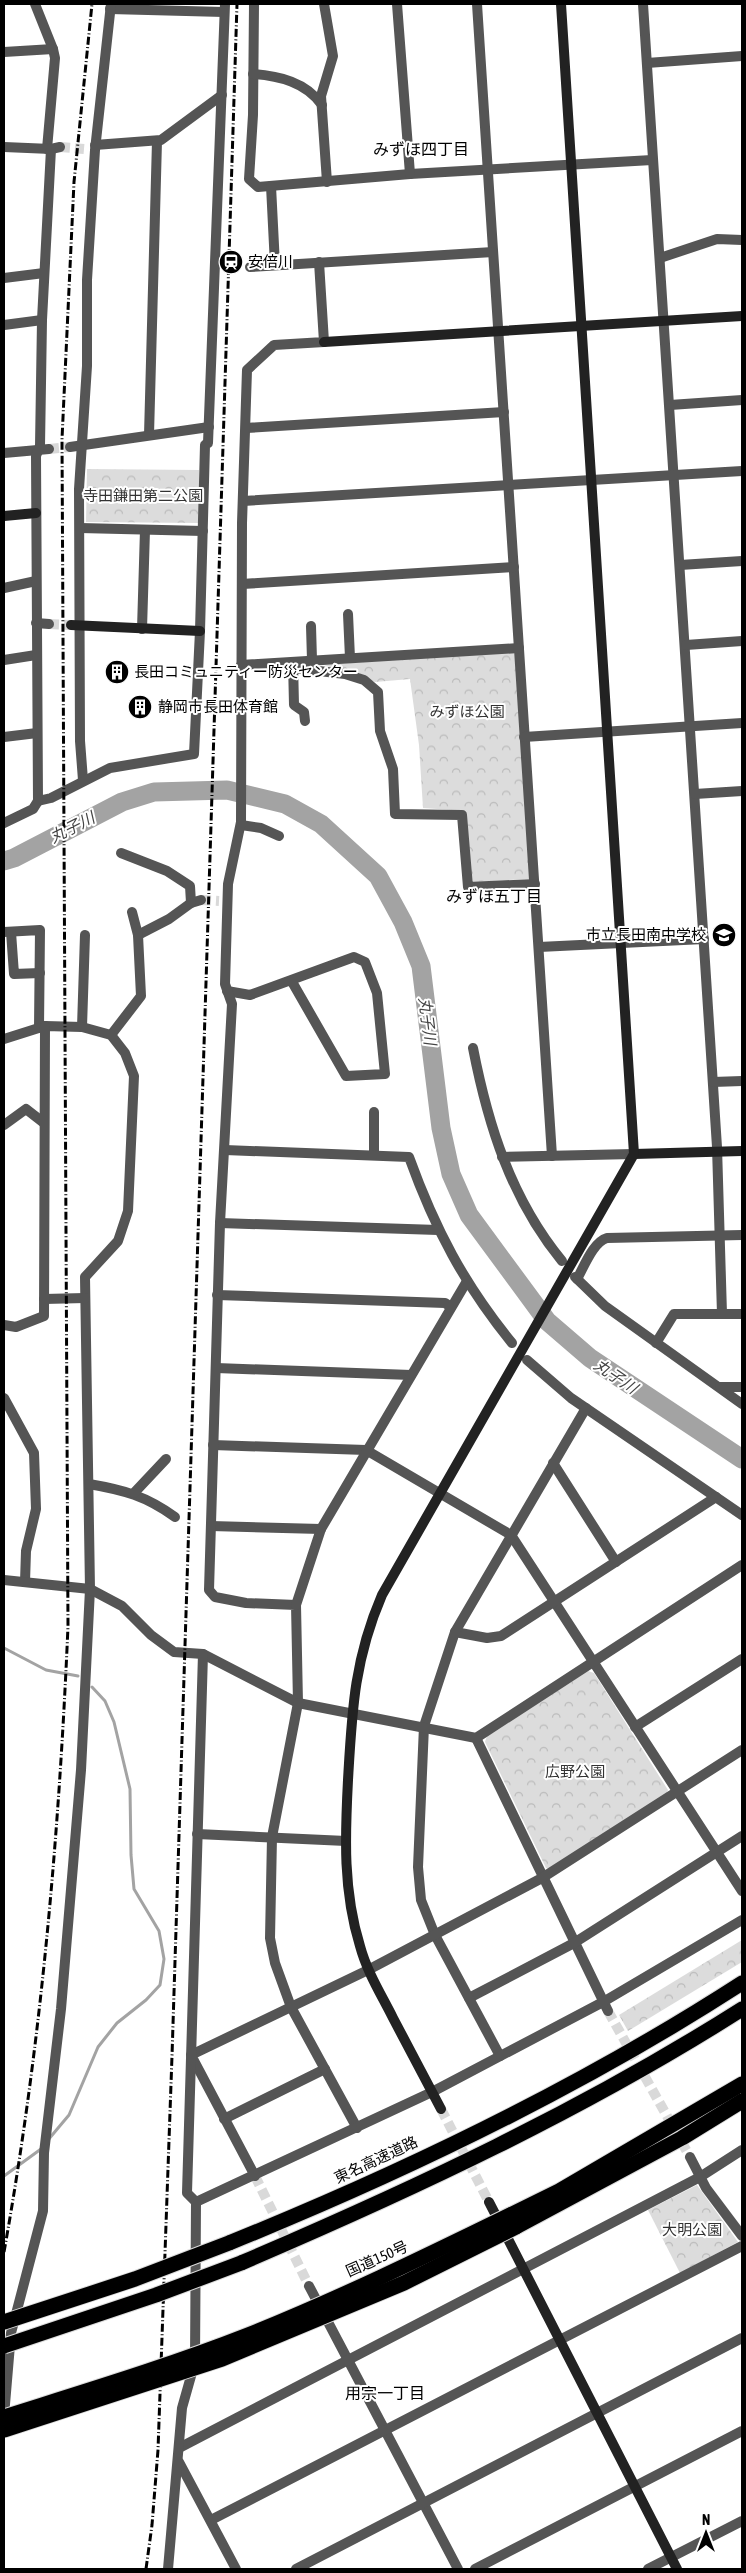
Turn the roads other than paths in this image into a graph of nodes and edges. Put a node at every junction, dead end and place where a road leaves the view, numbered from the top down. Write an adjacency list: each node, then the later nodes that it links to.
1 (35, 4): 10 (street)
2 (254, 4): 14 (street)
3 (324, 4): 16 (street)
4 (397, 4): 24 (street)
5 (477, 4): 23 (street)
6 (561, 4): 22 (street)
7 (643, 4): 13 (street)
8 (111, 6): 9 (street); 20 (street)
9 (224, 8): 15 (street)
10 (53, 49): 11 (street); 19 (street)
11 (4, 52)
12 (742, 56): 13 (street)
13 (647, 64): 21 (street)
14 (252, 74): 16 (street); 26 (street)
15 (222, 95): 17 (street); 45 (street)
16 (322, 105): 25 (street)
17 (157, 141): 20 (street); 47 (street)
18 (4, 147): 19 (street)
19 (53, 148): 33 (street)
20 (91, 148): 48 (street)
21 (652, 160): 22 (street); 29 (street)
22 (572, 166): 23 (street); 39 (street)
23 (487, 170): 24 (street); 28 (street)
24 (410, 174): 25 (street)
25 (327, 182): 26 (street)
26 (271, 186): 31 (street)
27 (742, 240): 29 (street)
28 (493, 252): 30 (street); 40 (street)
29 (660, 258): 37 (street)
30 (320, 262): 31 (street); 41 (street)
31 (275, 265): 32 (street)
32 (250, 267)
33 (44, 273): 34 (street); 36 (street)
34 (4, 278)
35 (742, 316): 37 (street)
36 (42, 320): 38 (street); 51 (street)
37 (664, 321): 39 (street); 43 (street)
38 (4, 325)
39 (581, 326): 40 (street); 55 (street)
40 (499, 332): 41 (street); 44 (street)
41 (324, 342): 46 (street)
42 (742, 400): 43 (street)
43 (670, 405): 54 (street)
44 (504, 412): 46 (street); 56 (street)
45 (209, 427): 47 (street); 62 (street)
46 (246, 428): 57 (street)
47 (149, 435): 48 (street)
48 (83, 445): 49 (street); 60 (street)
49 (70, 446)
50 (49, 449): 51 (street)
51 (36, 450): 52 (street); 58 (street)
52 (4, 452)
53 (742, 471): 54 (street)
54 (674, 476): 55 (street); 64 (street)
55 (592, 481): 56 (street); 89 (street)
56 (508, 486): 57 (street); 65 (street)
57 (243, 501): 67 (street)
58 (36, 513): 59 (street); 66 (street)
59 (4, 516)
60 (80, 528): 61 (street); 72 (street)
61 (145, 530): 62 (street); 74 (street)
62 (203, 531): 75 (street)
63 (742, 561): 64 (street)
64 (680, 565): 77 (street)
65 (514, 567): 67 (street); 78 (street)
66 (36, 581): 68 (street); 70 (street)
67 (242, 584): 84 (street)
68 (4, 588)
69 (348, 614): 80 (street)
70 (36, 623): 71 (street); 79 (street)
71 (49, 624)
72 (76, 625): 74 (street); 92 (street)
73 (311, 626): 82 (street)
74 (142, 628): 75 (street)
75 (200, 631): 92 (street)
76 (742, 641): 77 (street)
77 (686, 645): 87 (street)
78 (519, 648): 80 (street); 91 (street)
79 (36, 655): 81 (street); 88 (street)
80 (350, 658): 82 (street)
81 (4, 660)
82 (312, 660): 83 (street)
83 (293, 664): 84 (street); 85 (street); 100 (street)
84 (241, 665): 96 (street)
85 (305, 721)
86 (742, 724): 87 (street)
87 (691, 727): 89 (street); 94 (street)
88 (37, 732): 90 (street); 95 (street)
89 (609, 732): 91 (street); 106 (street)
90 (4, 737)
91 (524, 737): 100 (street)
92 (83, 780): 95 (street)
93 (742, 791): 94 (street)
94 (696, 794): 105 (street)
95 (38, 801): 97 (street)
96 (241, 823): 98 (street); 110 (street)
97 (4, 824)
98 (279, 836)
99 (121, 853): 104 (street)
100 (535, 884): 107 (street)
101 (132, 912): 104 (street)
102 (7, 932): 108 (street); 108 (street)
103 (85, 935): 112 (street)
104 (138, 935): 113 (street)
105 (704, 939): 106 (street); 117 (street)
106 (621, 942): 107 (street); 124 (street)
107 (539, 947): 126 (street)
108 (40, 973): 111 (street)
109 (291, 980): 109 (street); 110 (street)
110 (227, 991): 121 (street)
111 (42, 1027): 112 (street); 114 (street); 119 (street)
112 (82, 1027): 113 (street)
113 (111, 1035): 135 (street)
114 (4, 1039)
115 (473, 1048): 127 (street)
116 (742, 1081): 117 (street)
117 (713, 1082): 122 (street)
118 (374, 1112): 125 (street)
119 (44, 1123): 120 (street); 136 (street)
120 (4, 1125)
121 (225, 1150): 125 (street); 128 (street)
122 (718, 1152): 123 (street); 124 (street); 130 (street)
123 (742, 1152)
124 (634, 1154): 126 (street); 156 (street)
125 (374, 1155): 129 (street)
126 (552, 1156): 127 (street)
127 (502, 1157): 132 (street)
128 (220, 1223): 129 (street); 134 (street)
129 (438, 1230): 133 (street)
130 (720, 1235): 131 (street); 138 (street); 142 (street)
131 (742, 1235)
132 (562, 1260)
133 (467, 1281): 137 (street); 141 (street)
134 (217, 1295): 137 (street); 144 (street)
135 (85, 1298): 136 (street); 155 (street)
136 (44, 1299): 140 (street)
137 (451, 1307): 145 (street)
138 (722, 1314): 139 (street); 142 (street)
139 (742, 1314)
140 (4, 1325)
141 (512, 1343)
142 (656, 1343): 146 (street)
143 (527, 1360): 150 (street)
144 (216, 1368): 145 (street); 151 (street)
145 (411, 1375): 152 (street)
146 (720, 1387): 147 (street); 149 (street)
147 (742, 1387)
148 (4, 1398): 167 (street)
149 (742, 1404)
150 (586, 1408): 154 (street); 158 (street)
151 (213, 1445): 152 (street); 161 (street)
152 (366, 1450): 156 (street); 162 (street)
153 (166, 1459): 157 (street)
154 (553, 1463): 163 (street); 164 (street)
155 (89, 1484): 157 (street); 168 (street)
156 (440, 1491): 163 (street); 176 (street)
157 (134, 1493): 160 (street)
158 (716, 1497): 159 (street); 164 (street)
159 (742, 1515)
160 (175, 1516)
161 (211, 1526): 162 (street); 170 (street)
162 (321, 1529): 170 (street)
163 (511, 1535): 169 (street); 171 (street)
164 (616, 1562): 169 (street)
165 (742, 1565): 174 (street)
166 (4, 1580): 167 (street)
167 (25, 1582): 168 (street)
168 (90, 1589): 172 (street); 224 (street)
169 (555, 1600): 171 (street); 174 (street)
170 (296, 1606): 175 (street)
171 (455, 1632): 177 (street)
172 (203, 1654): 175 (street); 182 (street)
173 (742, 1659): 178 (street)
174 (594, 1663): 178 (street); 179 (street)
175 (298, 1703): 176 (street); 184 (street)
176 (352, 1713): 177 (street); 185 (street)
177 (424, 1726): 179 (street); 190 (street)
178 (635, 1728): 181 (street)
179 (476, 1738): 187 (street)
180 (742, 1750): 181 (street)
181 (677, 1792): 186 (street); 187 (street)
182 (197, 1834): 184 (street); 198 (street)
183 (742, 1836): 186 (street)
184 (272, 1837): 185 (street); 196 (street)
185 (346, 1841): 192 (street)
186 (717, 1852): 188 (street); 191 (street)
187 (542, 1878): 190 (street); 191 (street)
188 (742, 1891)
189 (742, 1920): 195 (street)
190 (435, 1935): 192 (street); 194 (street)
191 (574, 1944): 194 (street); 195 (street)
192 (368, 1970): 196 (street); 202 (street)
193 (742, 1983): 218 (highway, 東名高速道路, bridge)
194 (469, 1998): 199 (street)
195 (605, 2006): 199 (street)
196 (291, 2007): 198 (street); 200 (street)
197 (742, 2009): 221 (highway, bridge)
198 (191, 2055): 205 (street); 211 (street)
199 (500, 2056): 202 (street)
200 (325, 2069): 205 (street); 206 (street)
201 (742, 2084): 213 (highway, 国道150号)
202 (432, 2092): 204 (street); 206 (street)
203 (742, 2101): 213 (highway, 国道150号)
204 (441, 2109)
205 (224, 2119): 209 (street)
206 (357, 2128): 209 (street)
207 (742, 2150): 210 (street)
208 (690, 2157): 210 (street)
209 (255, 2176): 211 (street)
210 (700, 2177): 214 (street); 216 (street)
211 (196, 2202): 228 (street)
212 (489, 2202): 216 (street)
213 (513, 2221): 224 (highway, 国道150号, bridge); 225 (highway, 国道150号, bridge)
214 (742, 2236)
215 (742, 2246): 220 (street)
216 (524, 2269): 220 (street); 222 (street)
217 (309, 2286): 222 (street)
218 (4, 2322)
219 (742, 2338): 223 (street)
220 (560, 2340): 223 (street); 226 (street)
221 (4, 2346)
222 (348, 2360): 226 (street); 228 (street)
223 (598, 2414): 230 (street); 231 (street)
224 (4, 2416)
225 (4, 2430)
226 (385, 2431): 231 (street); 232 (street)
227 (742, 2431): 230 (street)
228 (179, 2448): 229 (street)
229 (179, 2461): 232 (street); 235 (street)
230 (633, 2486): 234 (street); 239 (street)
231 (425, 2503): 237 (street); 238 (street)
232 (210, 2520): 236 (street)
233 (742, 2521): 234 (street)
234 (671, 2557): 240 (street); 241 (street)
235 (168, 2569)
236 (236, 2569)
237 (296, 2569)
238 (458, 2569)
239 (475, 2569)
240 (648, 2569)
241 (677, 2569)

